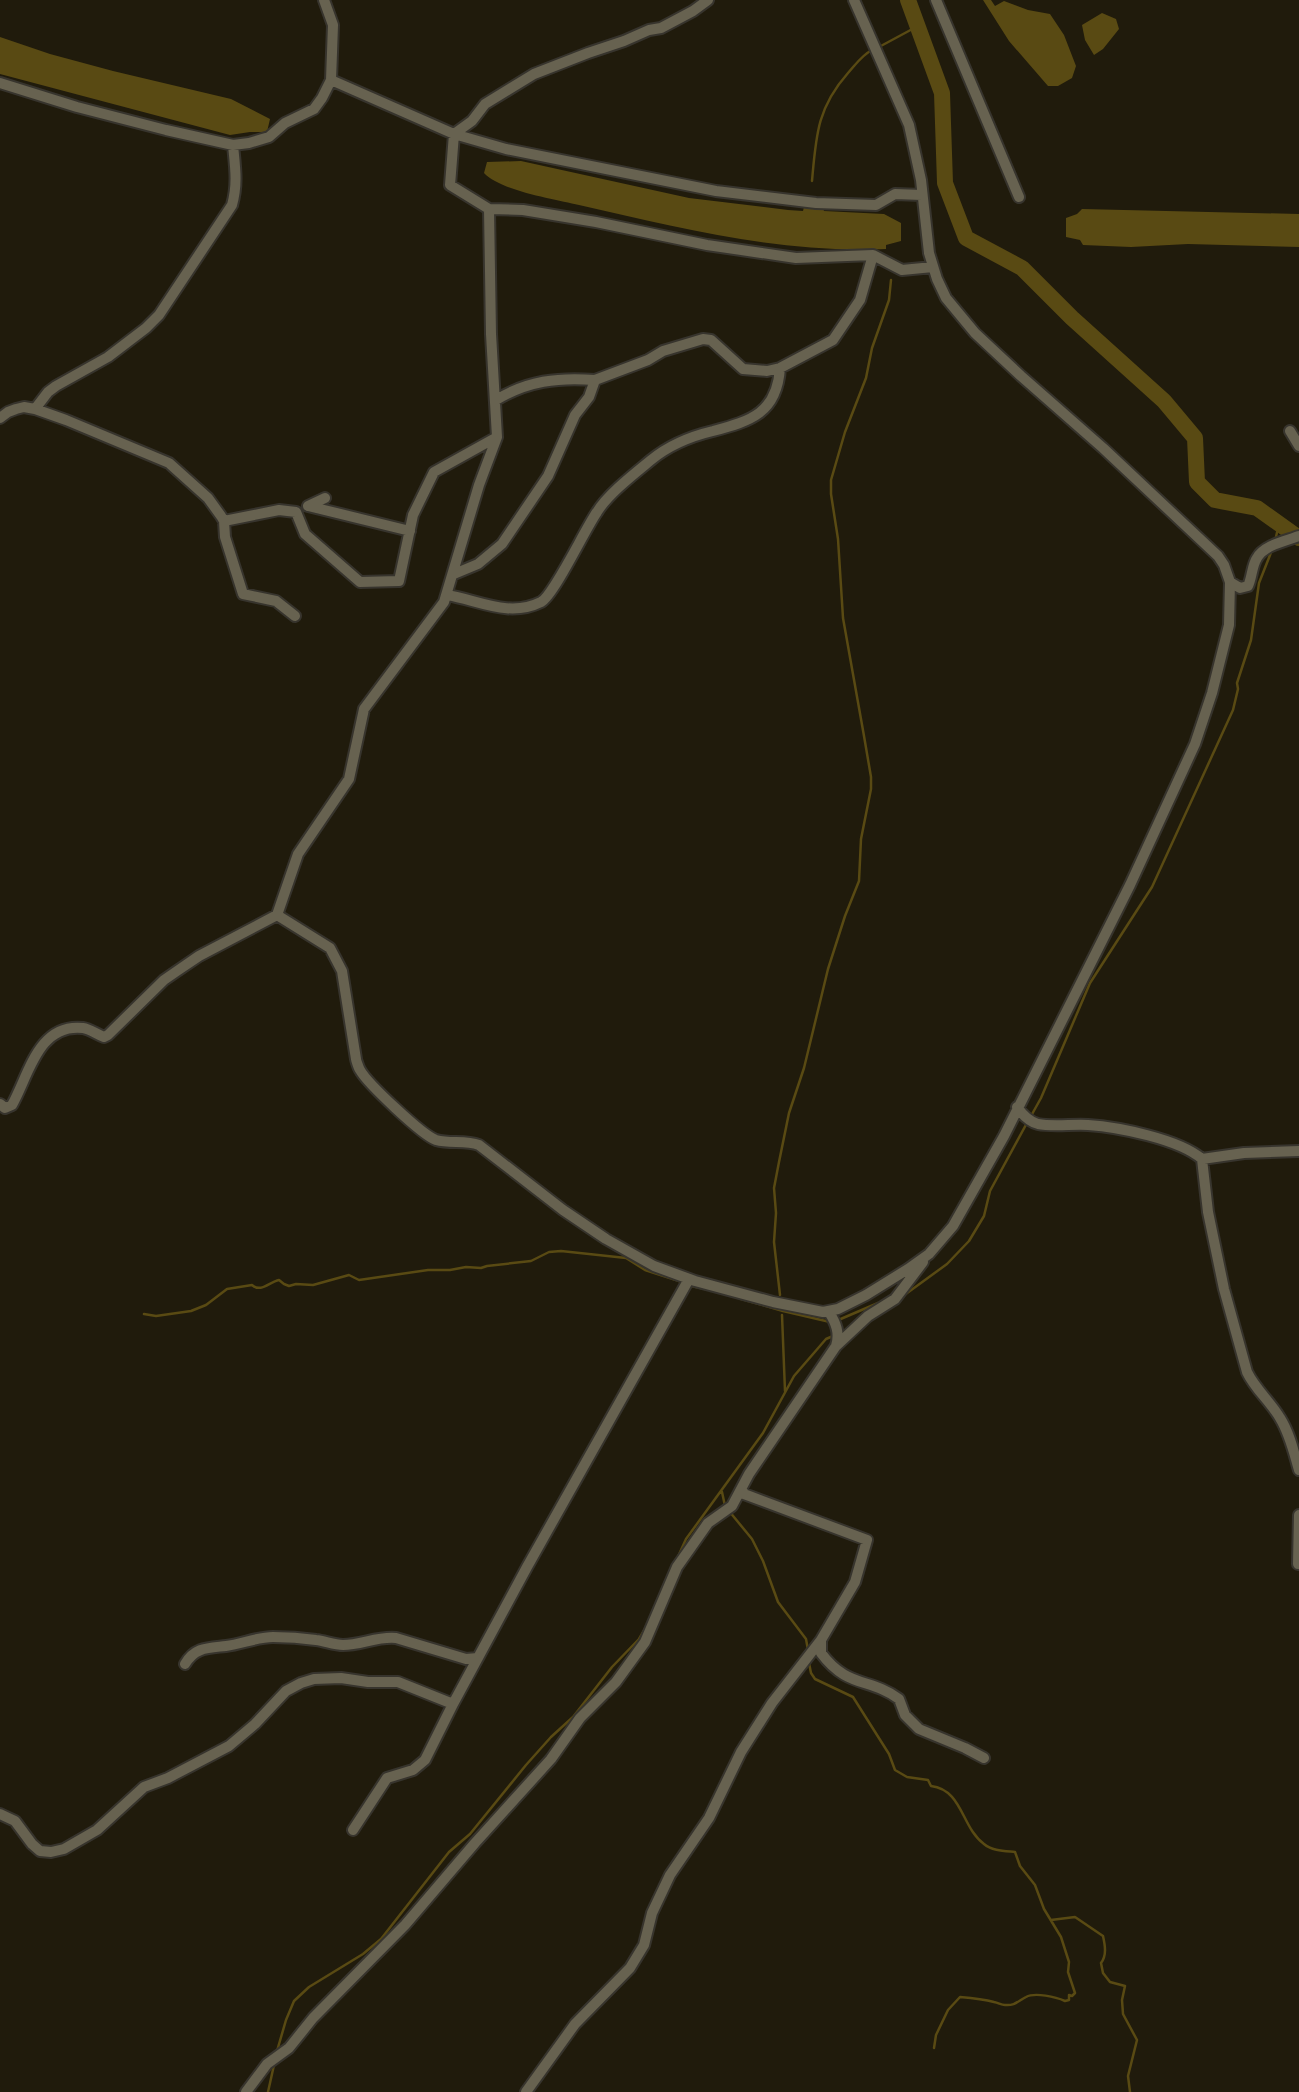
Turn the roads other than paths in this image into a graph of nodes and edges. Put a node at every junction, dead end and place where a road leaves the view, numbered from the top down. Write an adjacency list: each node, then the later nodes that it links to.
1 (324, 0): 5 (street)
2 (709, 0): 7 (street)
3 (854, 0): 9 (street)
4 (936, 0): 10 (street)
5 (331, 80): 7 (street); 8 (street)
6 (0, 83): 8 (street)
7 (454, 134): 9 (street); 11 (street)
8 (233, 145): 17 (street)
9 (922, 195): 13 (street)
10 (1019, 197)
11 (489, 209): 12 (street); 16 (street)
12 (873, 255): 13 (street); 14 (street)
13 (933, 267): 29 (street)
14 (780, 368): 15 (street); 30 (street)
15 (595, 380): 16 (street); 28 (street)
16 (496, 400): 20 (street)
17 (35, 409): 18 (street); 25 (street)
18 (0, 418)
19 (1290, 431): 21 (street)
20 (497, 437): 26 (street); 28 (street)
21 (1299, 446)
22 (325, 498): 23 (street)
23 (308, 506): 24 (street); 26 (street)
24 (296, 512): 25 (street); 26 (street)
25 (224, 521): 31 (street)
26 (410, 531)
27 (1299, 536): 29 (street)
28 (454, 574): 30 (street)
29 (1230, 582): 34 (street)
30 (447, 595): 32 (street)
31 (295, 616)
32 (276, 915): 33 (street); 38 (street)
33 (0, 1104)
34 (1017, 1107): 36 (street); 37 (street)
35 (1299, 1151): 36 (street)
36 (1202, 1158): 41 (street)
37 (929, 1254): 39 (street); 40 (street)
38 (689, 1279): 39 (street); 46 (street)
39 (829, 1311): 40 (street)
40 (836, 1346): 42 (street)
41 (1299, 1471)
42 (742, 1489): 45 (street); 52 (street)
43 (1299, 1515): 44 (street)
44 (1298, 1564)
45 (821, 1640): 49 (street); 53 (street)
46 (478, 1658): 47 (street); 48 (street)
47 (185, 1664)
48 (453, 1704): 50 (street); 51 (street)
49 (984, 1758)
50 (0, 1814)
51 (353, 1830)
52 (246, 2092)
53 (526, 2092)

